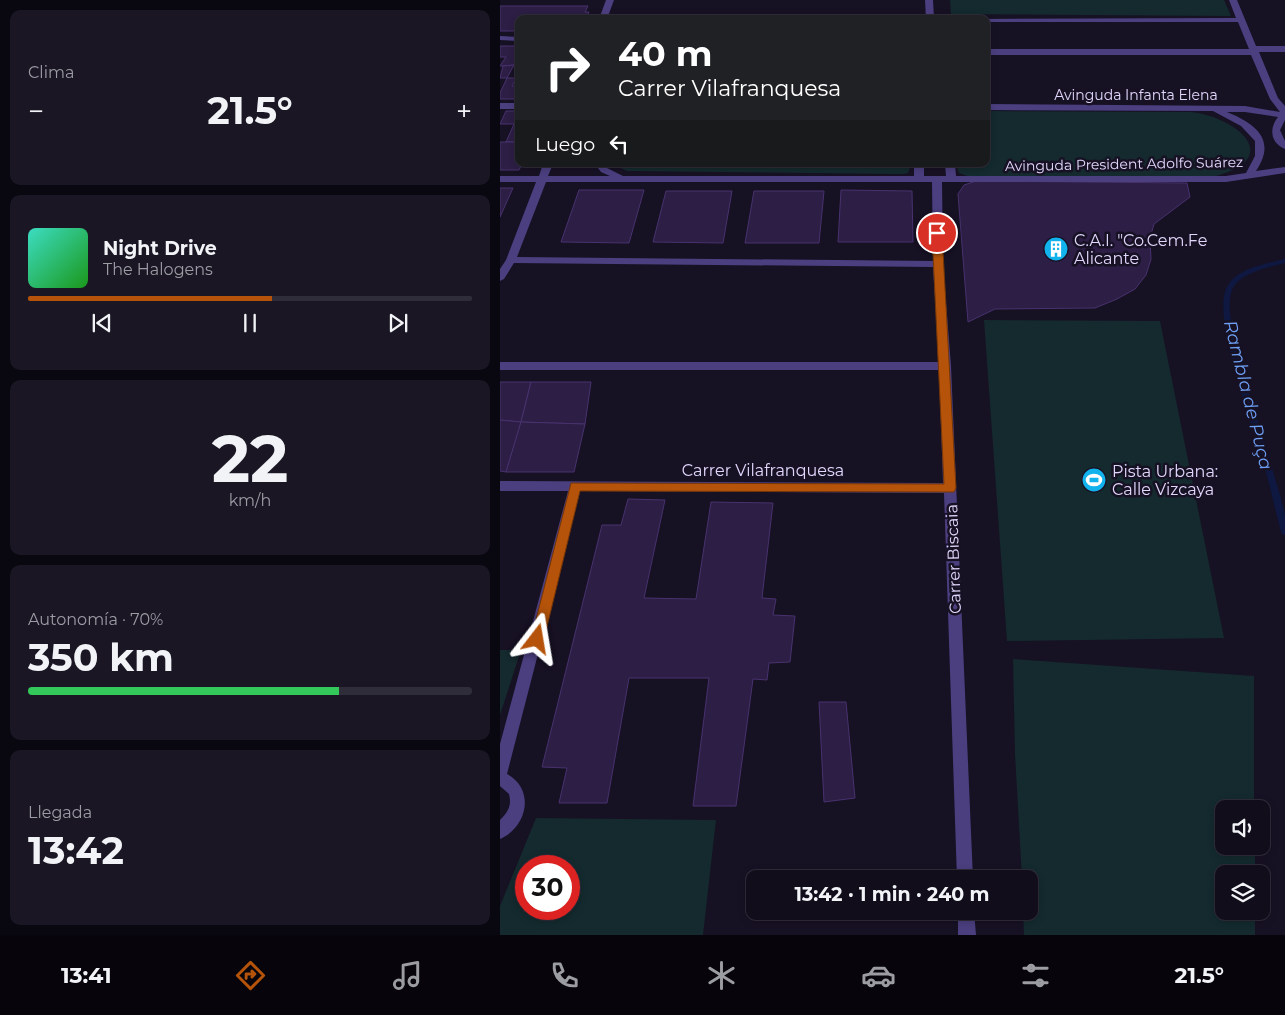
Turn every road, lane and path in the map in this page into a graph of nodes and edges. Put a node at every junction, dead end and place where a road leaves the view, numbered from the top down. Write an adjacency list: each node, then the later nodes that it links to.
1 (610, 0): 4 (street)
2 (929, 0): 5 (street)
3 (1233, 0): 7 (street)
4 (604, 15)
5 (930, 15)
6 (990, 20): 7 (street)
7 (1242, 20): 10 (street)
8 (500, 38): 9 (street)
9 (515, 38)
10 (1254, 50): 11 (street); 12 (street); 13 (street)
11 (1285, 50)
12 (990, 52)
13 (1274, 99): 18 (street); 19 (street)
14 (500, 106): 15 (street)
15 (515, 106)
16 (990, 107): 17 (street, Avinguda Infanta Elena)
17 (1210, 109): 18 (street, Avinguda Infanta Elena); 26 (street)
18 (1257, 110): 19 (street, Avinguda Infanta Elena)
19 (1285, 114): 20 (street)
20 (1285, 146)
21 (547, 167): 28 (street)
22 (602, 167): 29 (street)
23 (919, 167): 30 (street)
24 (950, 167): 32 (street)
25 (1285, 170): 26 (street, Avinguda President Adolfo Suárez)
26 (1248, 177): 32 (street, Avinguda President Adolfo Suárez)
27 (500, 179): 28 (street, Avinguda President Adolfo Suárez)
28 (542, 179): 29 (street, Avinguda President Adolfo Suárez); 33 (street)
29 (626, 179): 30 (street, Avinguda President Adolfo Suárez)
30 (919, 179): 31 (street, Avinguda President Adolfo Suárez)
31 (937, 179): 32 (street, Avinguda President Adolfo Suárez); 34 (street, Carrer Biscaia)
32 (951, 179)
33 (511, 260): 34 (street); 35 (street)
34 (938, 264): 37 (street, Carrer Biscaia)
35 (500, 277)
36 (500, 366): 37 (street)
37 (945, 366): 40 (street, Carrer Biscaia)
38 (500, 486): 39 (street, Carrer Vilafranquesa)
39 (575, 487): 40 (street, Carrer Vilafranquesa); 41 (street)
40 (950, 488): 44 (street, Carrer Biscaia)
41 (500, 773)
42 (500, 778): 43 (street)
43 (500, 831)
44 (965, 870)
45 (966, 920): 46 (street)
46 (967, 935)

